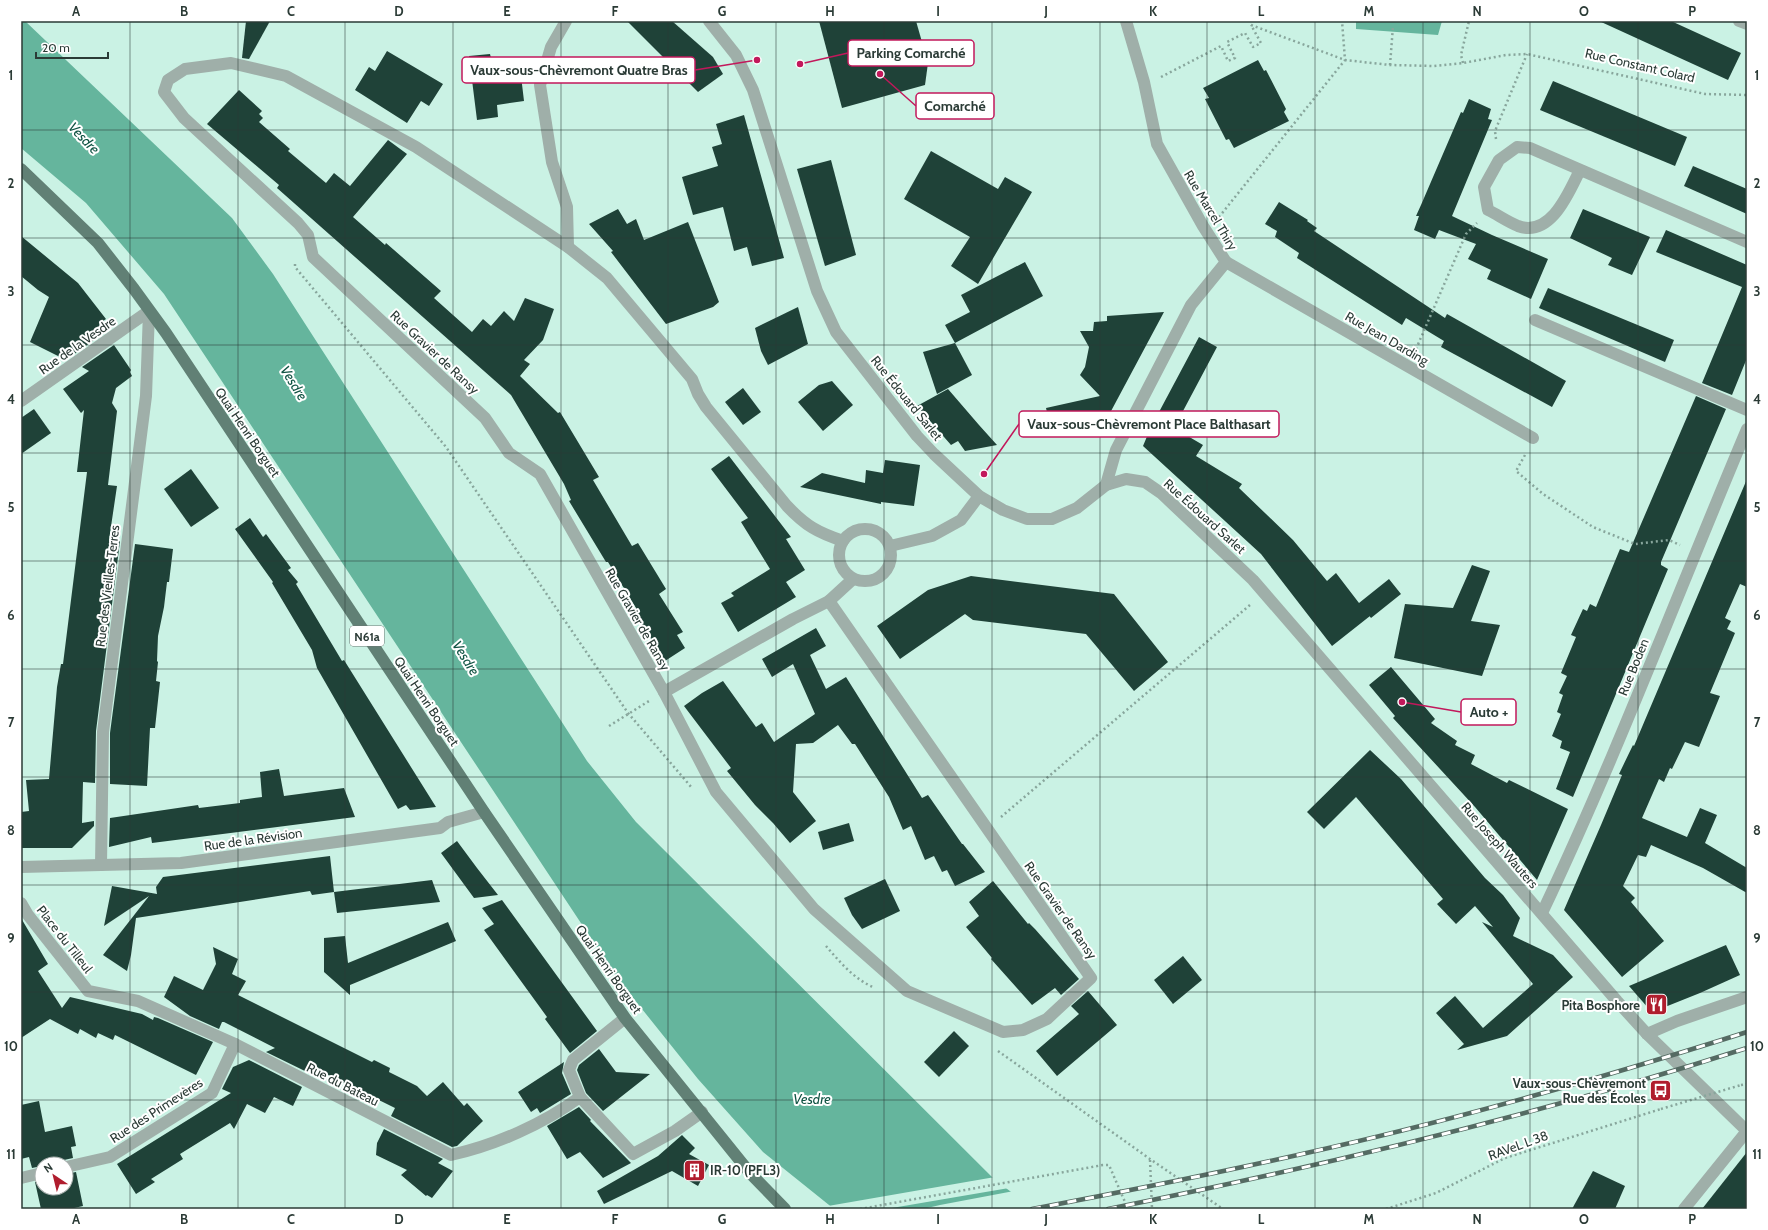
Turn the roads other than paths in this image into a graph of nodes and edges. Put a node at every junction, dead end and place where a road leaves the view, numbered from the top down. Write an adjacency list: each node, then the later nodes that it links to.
1 (566, 21): 9 (street)
2 (709, 21): 18 (street, Rue Édouard Sarlet)
3 (1126, 21): 10 (street, Rue Marcel Thiry)
4 (1739, 21): 5 (street)
5 (1747, 24)
6 (21, 170): 11 (main road, Quai Henri Borguet / N61a)
7 (1580, 170): 7 (street); 8 (street)
8 (1747, 242)
9 (568, 247): 19 (street); 24 (street, Rue Gravier de Ransy)
10 (1226, 262): 16 (street, Rue Jean Darding); 17 (street, Rue Marcel Thiry)
11 (149, 311): 13 (street, Rue de la Vesdre); 25 (main road, Quai Henri Borguet / N61a); 26 (street, Rue des Vieilles-Terres)
12 (1535, 320): 14 (street)
13 (21, 401)
14 (1747, 410)
15 (1747, 429): 29 (street, Rue Boden)
16 (1533, 438)
17 (1106, 485): 18 (street, Rue Édouard Sarlet); 21 (street, Rue Édouard Sarlet)
18 (979, 496): 20 (street)
19 (843, 541): 20 (street); 22 (street)
20 (890, 546): 22 (street)
21 (1241, 568): 29 (street, Rue Joseph Wauters)
22 (854, 579): 23 (street, Rue Gravier de Ransy)
23 (829, 601): 24 (street, Rue Gravier de Ransy); 24 (street, Rue Gravier de Ransy)
24 (664, 692)
25 (484, 812): 26 (street, Rue de la Révision); 33 (main road, Quai Henri Borguet / N61a)
26 (101, 865): 27 (street, Rue de la Révision)
27 (21, 867)
28 (21, 903): 30 (street, Place du Tilleul)
29 (1542, 913): 34 (street, Rue Joseph Wauters)
30 (24, 919): 31 (street, Place du Tilleul)
31 (88, 991): 35 (street, Rue du Bateau)
32 (1747, 997): 34 (street)
33 (625, 1018): 36 (street); 37 (main road, Quai Henri Borguet / N61a)
34 (1647, 1034): 38 (street, Rue Joseph Wauters)
35 (235, 1044): 36 (street, Rue du Bateau); 39 (street, Rue des Primevères)
36 (580, 1097): 37 (street)
37 (702, 1112): 42 (main road, Quai Henri Borguet / N61a)
38 (1747, 1131): 43 (street)
39 (74, 1165)
40 (34, 1175): 41 (street)
41 (21, 1178)
42 (786, 1209)
43 (1684, 1209)

